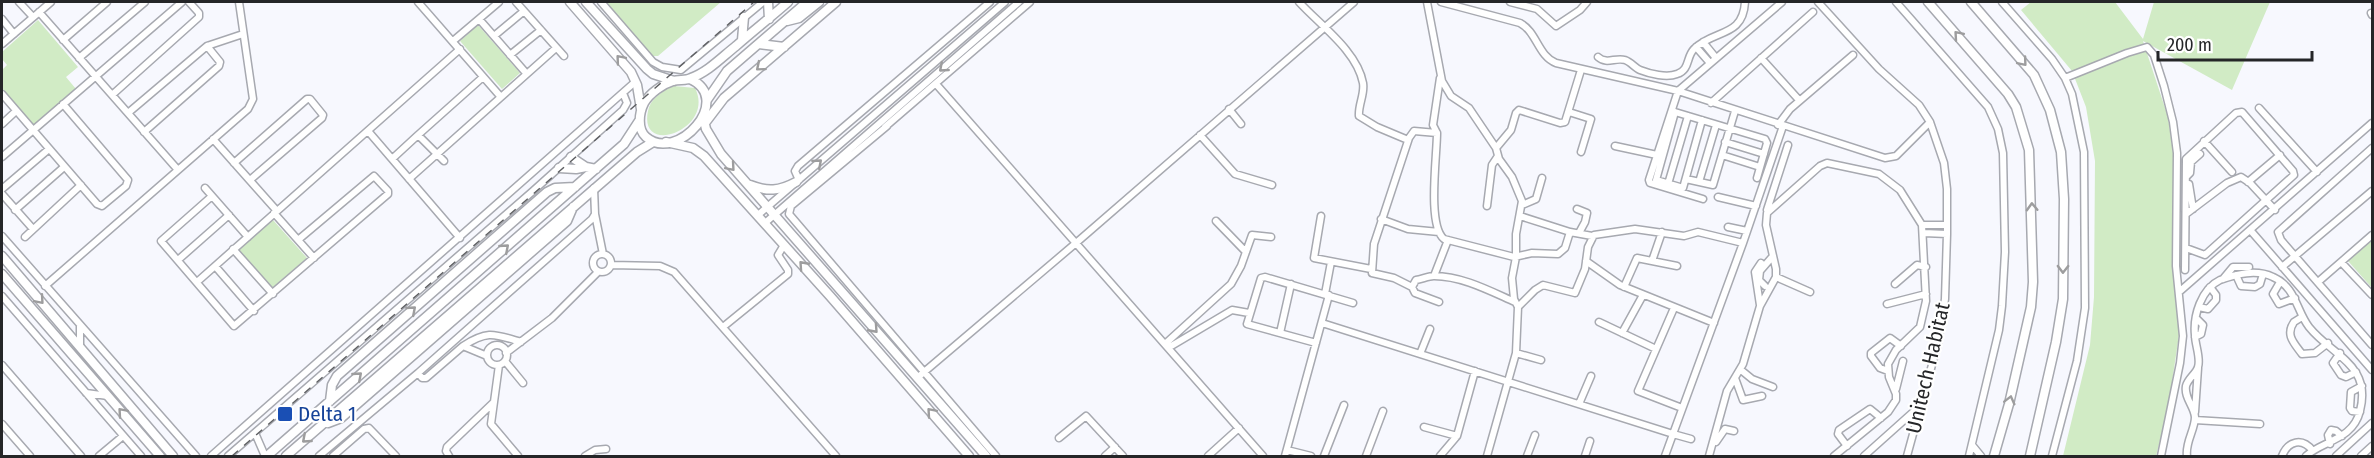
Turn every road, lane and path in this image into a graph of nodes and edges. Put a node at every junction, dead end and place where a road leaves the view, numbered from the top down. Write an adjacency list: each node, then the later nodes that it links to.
1 (19, 2): 40 (street)
2 (51, 2): 38 (street)
3 (107, 2): 51 (street)
4 (145, 2): 66 (street)
5 (182, 2): 72 (street)
6 (189, 2): 83 (street)
7 (239, 2): 49 (street)
8 (418, 2): 53 (street)
9 (499, 2): 42 (street)
10 (516, 2): 37 (street)
11 (570, 2): 78 (street, one-way to 11)
12 (586, 2): 77 (street)
13 (601, 2): 41 (street)
14 (763, 2): 41 (street)
15 (768, 2): 43 (street)
16 (788, 2): 43 (street)
17 (807, 2): 45 (street)
18 (819, 2): 45 (street)
19 (836, 2): 58 (street)
20 (990, 2): 154 (street)
21 (1005, 2): 154 (street, one-way to 21)
22 (1019, 2): 120 (street, one-way to 120)
23 (1030, 2): 79 (street)
24 (1299, 2): 46 (street)
25 (1354, 2): 46 (street)
26 (1427, 2): 74 (street)
27 (1441, 2): 70 (street)
28 (1510, 2): 29 (street)
29 (1587, 2)
30 (1745, 2): 54 (street)
31 (1782, 2): 67 (street)
32 (1818, 2): 100 (street, Unitech Habitat)
33 (1896, 2): 354 (street)
34 (1928, 2): 400 (street, one-way to 34)
35 (1971, 2): 401 (street, one-way to 401)
36 (2002, 2): 75 (street)
37 (524, 11): 47 (street); 50 (street)
38 (39, 12): 40 (street); 51 (street)
39 (1812, 12): 68 (street)
40 (33, 17): 48 (street)
41 (744, 17): 52 (street)
42 (479, 19): 50 (street); 53 (street)
43 (769, 19): 52 (street)
44 (2, 20): 48 (street)
45 (783, 22): 56 (street)
46 (1325, 25): 90 (street); 115 (street)
47 (541, 30): 60 (street); 62 (street)
48 (14, 34): 55 (street)
49 (243, 34): 57 (street); 114 (street)
50 (494, 36): 62 (street)
51 (63, 40): 66 (street)
52 (742, 40): 76 (street)
53 (453, 41): 61 (street)
54 (1703, 42): 59 (street); 67 (street)
55 (2, 44)
56 (759, 44): 58 (street); 85 (street)
57 (207, 46): 95 (street); 110 (street)
58 (784, 47): 97 (street, one-way to 97)
59 (1696, 47): 65 (street); 69 (street)
60 (556, 48): 64 (street); 71 (street)
61 (460, 49): 73 (street); 109 (street)
62 (510, 55): 71 (street)
63 (1853, 55): 86 (street)
64 (564, 56)
65 (1598, 57)
66 (79, 58): 72 (street)
67 (1716, 58): 69 (street)
68 (1761, 58): 86 (street); 87 (street)
69 (1710, 63): 80 (street)
70 (1581, 70): 80 (street); 94 (street)
71 (526, 73): 84 (street)
72 (95, 76): 83 (street); 88 (street)
73 (483, 77): 84 (street); 112 (street)
74 (1441, 78): 111 (street); 123 (street)
75 (2065, 78): 151 (street); 402 (street)
76 (690, 79): 77 (street); 85 (street)
77 (674, 81): 93 (street)
78 (635, 82): 81 (street); 93 (street)
79 (936, 84): 106 (street); 215 (street)
80 (1678, 91): 87 (street); 130 (street)
81 (623, 93): 135 (street); 212 (street)
82 (2, 94): 91 (street)
83 (112, 95): 95 (street)
84 (500, 96): 127 (street)
85 (706, 99): 97 (street)
86 (1800, 100): 105 (street)
87 (1711, 103): 92 (street)
88 (63, 104): 108 (street); 159 (street)
89 (2259, 108): 146 (street)
90 (1229, 109): 103 (street); 113 (street)
91 (16, 111): 102 (street); 108 (street)
92 (1735, 111): 105 (street); 107 (street)
93 (642, 112): 99 (street)
94 (1569, 112): 123 (street); 126 (street)
95 (128, 113): 110 (street)
96 (1688, 116): 98 (street); 158 (street); 158 (street)
97 (704, 120): 118 (street); 157 (street, one-way to 157)
98 (1702, 120): 104 (street); 150 (street)
99 (639, 121): 117 (street); 143 (street)
100 (1930, 122): 105 (street); 194 (street, Unitech Habitat)
101 (2373, 123): 146 (street)
102 (2, 124)
103 (1241, 124)
104 (1716, 124): 107 (street); 156 (street)
105 (1780, 125): 173 (street)
106 (887, 126): 120 (street); 190 (street)
107 (1730, 129): 119 (street); 128 (street)
108 (32, 130): 125 (street); 134 (street)
109 (368, 131): 136 (street); 180 (street)
110 (144, 132): 144 (street)
111 (1437, 133): 115 (street); 200 (street)
112 (418, 135): 127 (street); 136 (street)
113 (1200, 135): 160 (street); 215 (street)
114 (213, 139): 138 (street); 144 (street)
115 (1408, 140): 189 (street)
116 (2204, 141): 132 (street); 145 (street); 152 (street)
117 (653, 142): 118 (street); 163 (street)
118 (666, 142): 184 (street)
119 (1725, 142): 128 (street); 131 (street)
120 (856, 143): 185 (street)
121 (1788, 145): 181 (street)
122 (1615, 146): 130 (street)
123 (1496, 148): 133 (street)
124 (2373, 148): 224 (street)
125 (49, 149): 139 (street); 164 (street)
126 (1581, 152)
127 (435, 153): 137 (street); 149 (street)
128 (1764, 154): 141 (street)
129 (2200, 154): 152 (street)
130 (1657, 155): 169 (street)
131 (1722, 155): 141 (street); 156 (street)
132 (2280, 155): 155 (street); 170 (street)
133 (1498, 156): 171 (street); 172 (street)
134 (2, 157)
135 (571, 157): 140 (street); 142 (street)
136 (392, 159): 149 (street)
137 (444, 161)
138 (234, 163): 153 (street); 153 (street)
139 (64, 167): 159 (street); 178 (street)
140 (586, 167): 142 (street); 143 (street)
141 (1760, 167): 148 (street)
142 (559, 168): 335 (street)
143 (596, 169): 161 (street)
144 (178, 170): 253 (street)
145 (2232, 172)
146 (2317, 172): 179 (street)
147 (1542, 178): 171 (street)
148 (1757, 178)
149 (409, 179): 212 (street)
150 (1686, 179): 156 (street); 158 (street)
151 (2177, 179): 152 (street); 259 (street)
152 (2187, 179): 177 (street); 183 (street)
153 (250, 180): 180 (street)
154 (798, 181): 157 (street); 175 (street)
155 (2248, 182): 170 (street); 177 (street)
156 (1699, 183)
157 (747, 184): 175 (street)
158 (1668, 184)
159 (81, 185): 197 (street)
160 (1272, 185)
161 (575, 187): 323 (street, one-way to 161); 323 (street, one-way to 161)
162 (205, 188): 167 (street)
163 (594, 188): 174 (street); 182 (street)
164 (2, 189)
165 (2373, 191): 224 (street)
166 (2, 194): 178 (street)
167 (213, 196): 186 (street); 227 (street)
168 (1718, 197): 173 (street)
169 (1703, 199)
170 (2265, 200): 179 (street); 218 (street)
171 (1522, 205): 188 (street)
172 (1487, 206)
173 (1756, 206): 198 (street)
174 (573, 207): 328 (street); 339 (street)
175 (767, 207): 184 (street); 185 (street)
176 (1577, 209): 203 (street)
177 (2193, 209): 183 (street)
178 (15, 210): 197 (street)
179 (2275, 210): 199 (street)
180 (276, 212): 210 (street); 213 (street)
181 (1767, 213): 193 (street); 223 (street)
182 (595, 214): 221 (street); 311 (street)
183 (2186, 214): 218 (street)
184 (758, 215): 192 (street)
185 (773, 215): 192 (street); 196 (street)
186 (229, 216): 210 (street); 227 (street)
187 (1321, 216): 230 (street)
188 (1520, 216): 201 (street); 225 (street)
189 (1382, 219): 200 (street); 239 (street)
190 (793, 221): 196 (street); 262 (street)
191 (1216, 221): 220 (street)
192 (765, 223): 217 (street)
193 (1922, 225): 194 (street); 204 (street)
194 (1947, 225): 205 (street, Unitech Habitat)
195 (1728, 227): 198 (street)
196 (785, 228): 268 (street)
197 (33, 229): 209 (street)
198 (1747, 231): 216 (street)
199 (2251, 231): 238 (street); 259 (street)
200 (1439, 232): 214 (street)
201 (1570, 232): 203 (street); 225 (street)
202 (1662, 232): 208 (street); 216 (street); 229 (street)
203 (1579, 233): 208 (street)
204 (1924, 233): 205 (street); 236 (street)
205 (1947, 234): 327 (street, Unitech Habitat)
206 (2373, 235): 231 (street)
207 (2, 236): 253 (street)
208 (1592, 236): 228 (street)
209 (25, 237)
210 (248, 237): 219 (street)
211 (1271, 237): 220 (street)
212 (460, 238): 330 (street)
213 (298, 240): 226 (street); 226 (street)
214 (1448, 240): 225 (street); 245 (street)
215 (1076, 243): 292 (street); 312 (street)
216 (1743, 243): 281 (street)
217 (784, 245): 283 (street); 380 (street, one-way to 217)
218 (2186, 248): 240 (street)
219 (233, 249): 234 (street); 260 (street)
220 (1245, 252): 292 (street)
221 (603, 254): 233 (street); 241 (street)
222 (2, 256): 294 (street, one-way to 294)
223 (1773, 256): 246 (street); 254 (street)
224 (2296, 256): 238 (street); 250 (street)
225 (1516, 257): 271 (street)
226 (314, 258): 260 (street)
227 (178, 260): 248 (street)
228 (1586, 261): 256 (street); 271 (street)
229 (1652, 261): 235 (street); 256 (street)
230 (1331, 262): 239 (street); 263 (street)
231 (2341, 262): 250 (street); 265 (street)
232 (1761, 263): 273 (street)
233 (611, 265): 241 (street); 283 (street)
234 (215, 266): 248 (street); 276 (street)
235 (1677, 266)
236 (1926, 267): 252 (street); 261 (street)
237 (2249, 267): 247 (street)
238 (2282, 267): 305 (street)
239 (1371, 269): 255 (street)
240 (2185, 270)
241 (598, 272): 287 (street)
242 (2, 274): 321 (street)
243 (2264, 274): 244 (street); 244 (street); 249 (street)
244 (2236, 275): 247 (street)
245 (1434, 276): 255 (street); 271 (street)
246 (1776, 277): 258 (street); 273 (street)
247 (2223, 279): 257 (street)
248 (197, 282): 276 (street)
249 (2280, 282): 267 (street); 267 (street)
250 (2318, 282): 290 (street)
251 (1291, 284): 263 (street); 277 (street); 285 (street)
252 (1895, 284)
253 (45, 286): 282 (street)
254 (1765, 286)
255 (1412, 287): 269 (street)
256 (1624, 287): 264 (street)
257 (2211, 287): 275 (street); 275 (street)
258 (1810, 292)
259 (2179, 292): 403 (street)
260 (273, 294): 276 (street)
261 (1926, 294): 272 (street); 293 (street)
262 (857, 295): 268 (street); 312 (street)
263 (1327, 295): 270 (street); 280 (street)
264 (1643, 295): 274 (street); 286 (street)
265 (2373, 295)
266 (2, 296): 320 (street)
267 (2295, 298): 278 (street)
268 (849, 302): 312 (street, one-way to 312)
269 (1439, 302)
270 (1353, 303)
271 (1516, 304): 297 (street)
272 (1887, 304)
273 (1760, 306): 307 (street)
274 (1674, 308): 281 (street); 295 (street)
275 (2199, 308): 306 (street)
276 (254, 311)
277 (1249, 313): 285 (street); 292 (street)
278 (2302, 317): 289 (street); 289 (street)
279 (1599, 322): 286 (street)
280 (1322, 323): 288 (street); 299 (street)
281 (1714, 323): 329 (street)
282 (80, 326): 294 (street); 368 (street)
283 (723, 327): 379 (street)
284 (1430, 329): 299 (street)
285 (1280, 333): 288 (street)
286 (1622, 333): 295 (street)
287 (521, 342): 291 (street); 296 (street)
288 (1316, 343): 360 (street)
289 (2328, 343): 298 (street)
290 (2373, 345)
291 (463, 346): 300 (street); 311 (street)
292 (1166, 346): 342 (street)
293 (1900, 346): 309 (street); 309 (street)
294 (80, 347): 367 (street)
295 (1656, 349): 329 (street)
296 (506, 353): 300 (street); 303 (street)
297 (1516, 353): 301 (street); 315 (street)
298 (2340, 353): 310 (street); 310 (street)
299 (1420, 354): 308 (street)
300 (488, 356): 303 (street)
301 (1541, 360)
302 (1903, 361): 319 (street)
303 (502, 363): 316 (street); 324 (street)
304 (2, 365): 363 (street)
305 (2371, 366)
306 (2198, 368): 334 (street); 334 (street)
307 (1741, 370): 314 (street); 318 (street)
308 (1476, 371): 315 (street); 348 (street)
309 (1888, 371): 319 (street)
310 (2356, 372): 317 (street)
311 (417, 373): 333 (street)
312 (920, 375): 381 (street); 382 (street)
313 (1591, 376): 325 (street)
314 (1736, 378): 322 (street); 361 (street)
315 (1510, 381): 325 (street); 391 (street)
316 (523, 383)
317 (2362, 386): 332 (street); 332 (street)
318 (1773, 387)
319 (1896, 390): 336 (street)
320 (86, 393): 321 (street); 347 (street)
321 (108, 396): 366 (street, one-way to 321)
322 (1762, 396)
323 (330, 401): 371 (street)
324 (493, 403): 376 (street); 377 (street)
325 (1579, 404): 345 (street)
326 (1344, 405): 388 (street)
327 (1921, 405): 396 (street); 397 (street, Unitech Habitat)
328 (354, 406): 333 (street); 339 (street)
329 (1682, 408): 345 (street)
330 (264, 410): 335 (street); 369 (street)
331 (1383, 411): 389 (street)
332 (2360, 412): 349 (street)
333 (364, 417): 373 (street)
334 (2195, 417): 340 (street); 404 (street)
335 (271, 418): 344 (street)
336 (1881, 418): 355 (street); 355 (street)
337 (2373, 423): 407 (street)
338 (2, 424): 362 (street)
339 (323, 424): 372 (street, one-way to 372)
340 (2260, 424)
341 (1424, 427): 348 (street)
342 (1239, 428): 385 (street); 386 (street)
343 (1734, 431): 361 (street)
344 (255, 433): 370 (street); 371 (street)
345 (1673, 434): 351 (street); 394 (street)
346 (1535, 435): 392 (street)
347 (123, 436): 364 (street); 365 (street)
348 (1457, 436): 390 (street)
349 (2342, 436): 353 (street); 353 (street)
350 (1059, 438): 357 (street)
351 (1691, 439)
352 (1590, 441): 393 (street)
353 (2330, 444): 359 (street)
354 (1972, 445): 398 (street); 399 (street)
355 (1847, 446): 395 (street)
356 (2373, 446): 408 (street)
357 (1115, 447): 383 (street); 384 (street)
358 (606, 449): 378 (street)
359 (2313, 451): 405 (street); 406 (street)
360 (1286, 453): 387 (street)
361 (1710, 453)
362 (30, 456)
363 (81, 456)
364 (99, 456)
365 (141, 456)
366 (160, 456)
367 (173, 456)
368 (196, 456)
369 (210, 456)
370 (228, 456)
371 (266, 456)
372 (286, 456)
373 (319, 456)
374 (333, 456): 375 (street)
375 (396, 456)
376 (449, 456)
377 (518, 456)
378 (585, 456)
379 (836, 456)
380 (969, 456)
381 (986, 456)
382 (996, 456)
383 (1105, 456)
384 (1123, 456)
385 (1208, 456)
386 (1263, 456)
387 (1311, 456)
388 (1324, 456)
389 (1366, 456)
390 (1440, 456)
391 (1487, 456)
392 (1527, 456)
393 (1585, 456)
394 (1665, 456)
395 (1834, 456)
396 (1864, 456)
397 (1907, 456)
398 (1970, 456)
399 (1981, 456)
400 (1994, 456)
401 (2030, 456)
402 (2052, 456)
403 (2161, 456)
404 (2187, 456)
405 (2282, 456)
406 (2306, 456)
407 (2336, 456)
408 (2361, 456)

